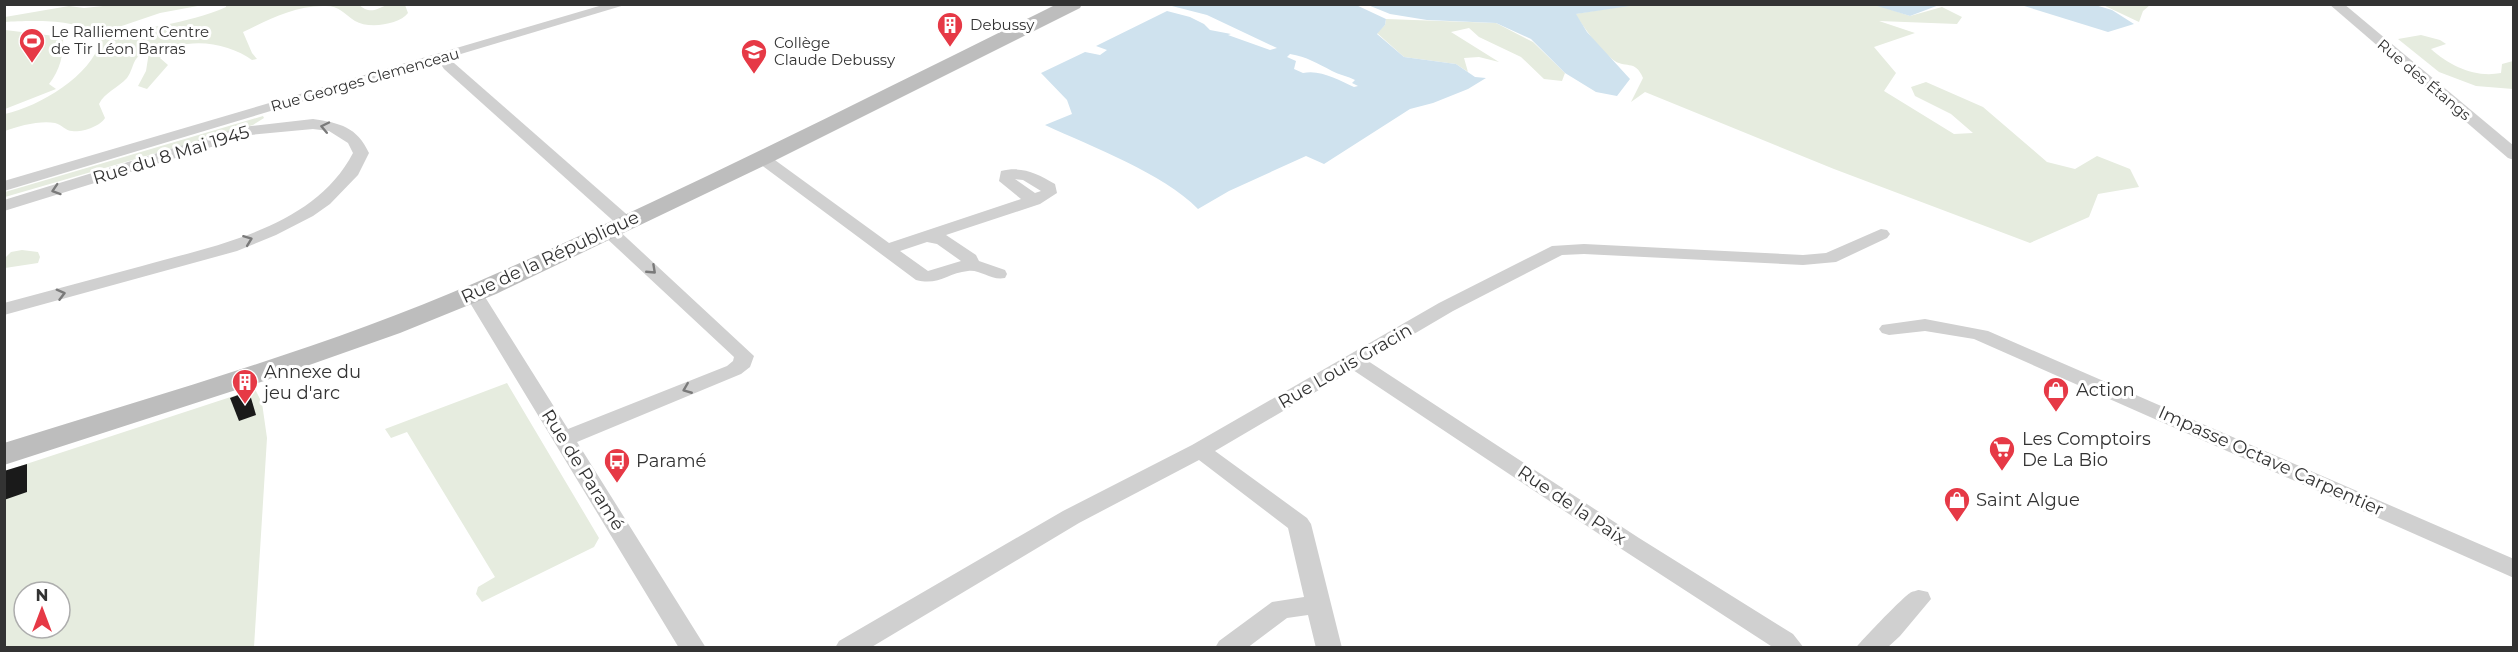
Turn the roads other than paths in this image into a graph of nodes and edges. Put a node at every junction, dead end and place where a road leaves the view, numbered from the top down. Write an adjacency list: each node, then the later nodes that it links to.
1 (575, 4): 5 (street)
2 (622, 4): 5 (street, Rue Georges Clemenceau)
3 (1073, 4): 8 (street, Rue de la République)
4 (2335, 4): 7 (street, Rue des Étangs)
5 (588, 15): 9 (street, Rue Georges Clemenceau)
6 (449, 66): 12 (street)
7 (2514, 155)
8 (762, 158): 12 (street, Rue de la République); 15 (street)
9 (4, 186)
10 (1034, 200): 14 (street)
11 (4, 206): 19 (street, Rue du 8 Mai 1945, one-way to 11)
12 (618, 227): 18 (street, Rue de la République); 22 (street, one-way to 22)
13 (1881, 234): 21 (street, Rue Louis Gracin)
14 (926, 236): 15 (street); 16 (street)
15 (888, 249): 16 (street)
16 (969, 264): 17 (street)
17 (998, 274)
18 (473, 293): 22 (street, Rue de Paramé); 24 (street, Rue de la République)
19 (4, 309)
20 (1889, 329): 25 (street, Impasse Octave Carpentier)
21 (1354, 361): 23 (street, Rue Louis Gracin); 32 (street, Rue de la Paix)
22 (564, 439): 29 (street, Rue de Paramé)
23 (1200, 450): 27 (street); 28 (street, Rue Louis Gracin)
24 (4, 454)
25 (2514, 569)
26 (1919, 599): 33 (street)
27 (1319, 604): 30 (street); 31 (street)
28 (849, 647)
29 (693, 648)
30 (1228, 648)
31 (1329, 648)
32 (1791, 648)
33 (1869, 648)

